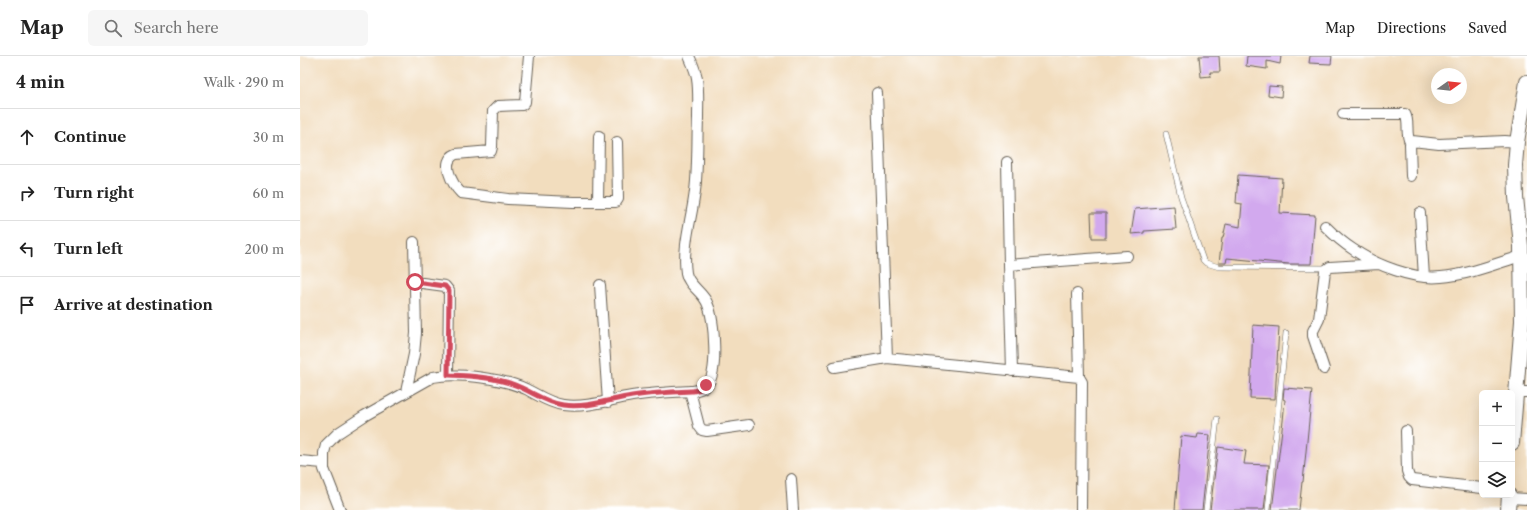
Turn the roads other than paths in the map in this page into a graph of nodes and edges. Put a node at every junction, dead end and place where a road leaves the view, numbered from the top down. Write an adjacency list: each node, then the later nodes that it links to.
1 (529, 56): 13 (street)
2 (689, 56): 34 (street)
3 (1527, 82): 10 (main road)
4 (876, 93): 28 (street)
5 (1343, 114): 9 (street)
6 (1166, 134): 21 (lane)
7 (599, 136): 13 (street)
8 (617, 142): 13 (street)
9 (1410, 142): 10 (street); 12 (street)
10 (1520, 146): 18 (main road)
11 (1007, 162): 20 (street)
12 (1411, 176)
13 (598, 202)
14 (1420, 213): 22 (street)
15 (1325, 226): 19 (street)
16 (414, 242): 23 (street)
17 (1127, 256): 20 (street)
18 (1521, 256): 22 (street); 27 (main road)
19 (1381, 264): 21 (street); 22 (street)
20 (1009, 265): 31 (street)
21 (1328, 268): 30 (street)
22 (1424, 277)
23 (415, 282): 32 (street); 35 (street)
24 (600, 285): 37 (street)
25 (1077, 294): 33 (street)
26 (1286, 333): 52 (lane)
27 (1524, 335): 36 (main road)
28 (886, 358): 29 (street); 31 (street)
29 (834, 367)
30 (1324, 369)
31 (1012, 371): 33 (street)
32 (448, 375): 35 (street); 37 (street)
33 (1079, 377): 50 (street)
34 (690, 391): 37 (street); 39 (street)
35 (406, 392): 43 (street)
36 (1522, 392): 40 (main road)
37 (608, 402)
38 (1217, 419): 51 (lane)
39 (749, 425)
40 (1515, 428)
41 (1406, 431): 45 (street)
42 (300, 461): 43 (street)
43 (323, 463): 48 (street)
44 (791, 479): 49 (street)
45 (1479, 488)
46 (1527, 499): 47 (street)
47 (1508, 501)
48 (340, 510)
49 (792, 510)
50 (1081, 510)
51 (1206, 510)
52 (1268, 510)

